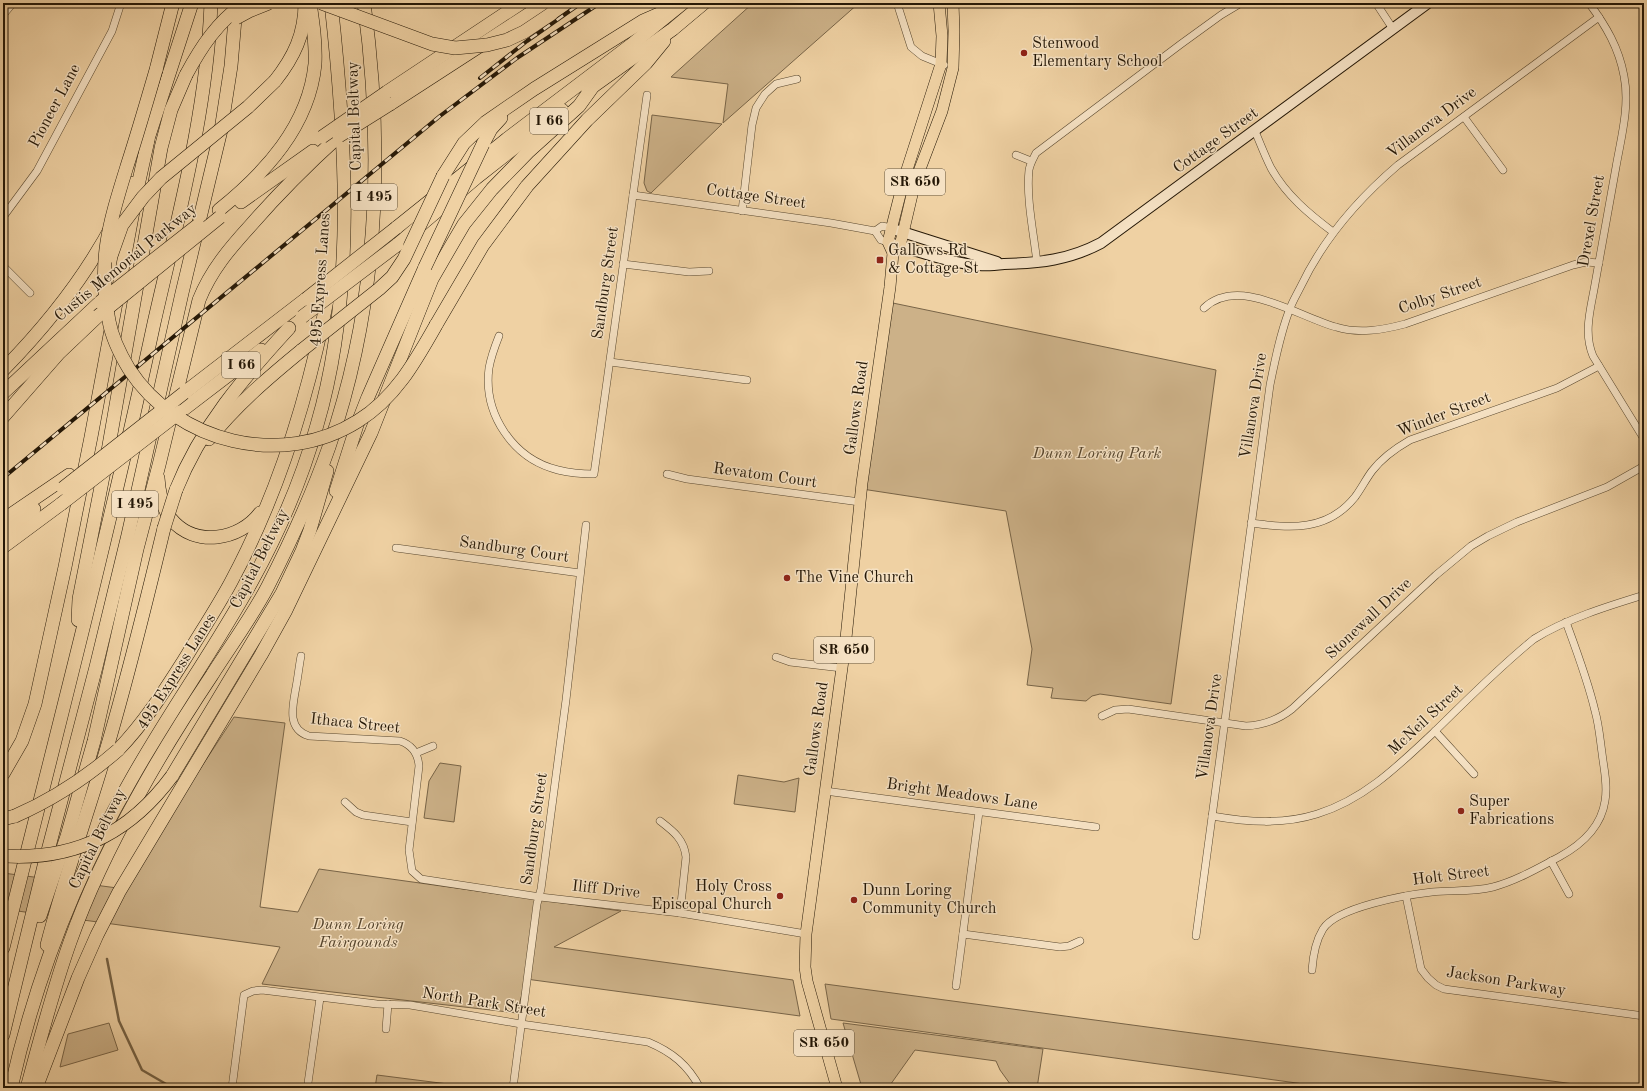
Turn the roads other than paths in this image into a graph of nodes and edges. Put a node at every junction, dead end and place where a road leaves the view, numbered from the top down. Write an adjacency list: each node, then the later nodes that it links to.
1 (13, 3): 26 (street)
2 (121, 3): 49 (street, Pioneer Lane)
3 (173, 3): 62 (highway, bridge)
4 (192, 3): 40 (highway)
5 (212, 3): 94 (highway, I 495)
6 (236, 3): 128 (highway, I 495)
7 (245, 3): 30 (highway, bridge)
8 (269, 3): 30 (highway, bridge)
9 (305, 3): 62 (highway, bridge)
10 (310, 3): 48 (highway)
11 (321, 3): 25 (highway, bridge)
12 (331, 3): 45 (highway, 495 Express Lanes / I 495)
13 (364, 3): 72 (highway, Capital Beltway / I 495)
14 (521, 3): 37 (highway)
15 (567, 3): 25 (highway)
16 (683, 3): 35 (highway); 73 (highway, bridge)
17 (704, 3): 28 (highway, I 66)
18 (898, 3): 31 (street)
19 (939, 3): 31 (main road, Gallows Road / SR 650)
20 (953, 3): 32 (main road, Gallows Road / SR 650)
21 (1241, 3): 43 (street)
22 (1376, 3): 29 (street)
23 (1428, 3): 29 (street, Cottage Street)
24 (1589, 3): 27 (street, Drexel Street)
25 (549, 9): 37 (highway)
26 (3, 15)
27 (1600, 17): 38 (street, Villanova Drive); 56 (street, Drexel Street)
28 (673, 29): 34 (highway, I 66); 62 (highway, bridge)
29 (1393, 29): 39 (street, Cottage Street)
30 (201, 49): 94 (highway, bridge)
31 (941, 64): 32 (street); 50 (main road, Gallows Road / SR 650)
32 (953, 68): 52 (main road, Gallows Road / SR 650)
33 (796, 79): 47 (street)
34 (594, 85): 65 (highway, I 66, bridge); 88 (highway)
35 (534, 90): 81 (highway, bridge); 88 (highway, bridge)
36 (647, 95): 46 (street, Sandburg Street)
37 (388, 98): 41 (highway, bridge); 41 (highway, bridge)
38 (1464, 117): 44 (street); 53 (street, Villanova Drive)
39 (1255, 131): 53 (street); 55 (street, Cottage Street)
40 (148, 140): 70 (highway); 103 (highway)
41 (322, 144): 48 (highway); 78 (highway)
42 (1016, 156): 43 (street)
43 (1031, 161): 55 (street)
44 (1503, 170)
45 (344, 181): 82 (highway); 132 (highway, 495 Express Lanes / I 495)
46 (633, 195): 47 (street, Cottage Street); 57 (street, Sandburg Street)
47 (742, 211): 51 (street, Cottage Street)
48 (220, 213): 62 (highway, Custis Memorial Parkway, bridge)
49 (3, 217)
50 (891, 228): 51 (street, Cottage Street); 52 (street, Cottage Street); 54 (main road, Gallows Road / SR 650)
51 (875, 231): 54 (street, Cottage Street)
52 (902, 232): 54 (main road, Gallows Road / SR 650); 58 (street, Cottage Street)
53 (1333, 232): 64 (street, Villanova Drive)
54 (894, 247): 58 (street, Cottage Street); 83 (main road, Gallows Road / SR 650)
55 (1037, 263): 58 (street, Cottage Street)
56 (1599, 263): 64 (street, Colby Street); 69 (street, Drexel Street)
57 (623, 264): 60 (street); 68 (street, Sandburg Street)
58 (1005, 264)
59 (3, 266): 61 (street)
60 (709, 271)
61 (30, 294)
62 (101, 306): 67 (highway); 74 (highway, Custis Memorial Parkway)
63 (1204, 308): 64 (street, Colby Street)
64 (1289, 310): 85 (street, Villanova Drive)
65 (289, 328): 81 (highway); 89 (highway, I 66, bridge)
66 (499, 336): 68 (street, Sandburg Street)
67 (59, 353): 75 (highway); 76 (highway)
68 (610, 362): 71 (street)
69 (1599, 366): 77 (street, Drexel Street); 85 (street, Winder Street)
70 (3, 370)
71 (747, 380)
72 (346, 389): 113 (highway, bridge); 137 (highway, Capital Beltway / I 495)
73 (184, 392): 84 (highway, bridge); 87 (highway, bridge)
74 (3, 393)
75 (3, 402)
76 (3, 417)
77 (1644, 439)
78 (159, 465): 82 (highway); 128 (highway)
79 (1644, 466): 99 (street, Stonewall Drive)
80 (667, 474): 83 (street, Revatom Court)
81 (177, 488): 132 (highway, bridge)
82 (269, 500): 109 (highway, bridge)
83 (860, 502): 97 (main road, Gallows Road / SR 650)
84 (3, 520)
85 (1251, 523): 99 (street, Villanova Drive)
86 (586, 525): 91 (street, Sandburg Court)
87 (3, 532)
88 (319, 540): 138 (highway)
89 (3, 547)
90 (396, 548): 91 (street, Sandburg Court)
91 (580, 572): 118 (street, Sandburg Street)
92 (1644, 595): 93 (street, McNeil Street)
93 (1566, 622): 100 (street, McNeil Street); 114 (street, Holt Street)
94 (77, 646): 124 (highway, I 495)
95 (301, 656): 102 (street, Ithaca Street)
96 (776, 657): 97 (street)
97 (842, 668): 105 (main road, Gallows Road / SR 650)
98 (1102, 716): 99 (street, Stonewall Drive)
99 (1224, 724): 108 (street, Villanova Drive)
100 (1434, 731): 104 (street); 108 (street, McNeil Street)
101 (433, 746): 102 (street)
102 (416, 753): 111 (street, Ithaca Street)
103 (3, 774)
104 (1474, 774)
105 (825, 791): 107 (street, Bright Meadows Lane); 120 (main road, Gallows Road / SR 650)
106 (345, 802): 111 (street)
107 (979, 812): 112 (street, Bright Meadows Lane); 121 (street)
108 (1212, 816): 122 (street, Villanova Drive)
109 (9, 818)
110 (660, 821): 119 (street)
111 (412, 822): 115 (street, Ithaca Street)
112 (1096, 827)
113 (4, 856)
114 (1551, 861): 116 (street); 117 (street, Holt Street)
115 (410, 865): 118 (street, Iliff Drive)
116 (1569, 894)
117 (1406, 896): 125 (street, Holt Street); 130 (street, Jackson Parkway)
118 (540, 897): 119 (street, Iliff Drive); 131 (street, Sandburg Street)
119 (680, 913): 120 (street, Iliff Drive)
120 (806, 934): 142 (main road, Gallows Road / SR 650)
121 (963, 934): 123 (street); 126 (street)
122 (1196, 936)
123 (1080, 942)
124 (3, 948)
125 (1312, 970)
126 (956, 986)
127 (320, 998): 129 (street, North Park Street); 135 (street); 139 (street, North Park Street)
128 (11, 1001): 134 (highway, I 495)
129 (388, 1004): 131 (street, North Park Street); 133 (street)
130 (1644, 1016)
131 (521, 1024): 140 (street, Sandburg Street); 141 (street, North Park Street)
132 (27, 1026): 136 (highway, 495 Express Lanes / I 495)
133 (386, 1029)
134 (3, 1036)
135 (308, 1083)
136 (11, 1088)
137 (27, 1088)
138 (36, 1088)
139 (232, 1088)
140 (513, 1088)
141 (700, 1088)
142 (837, 1088)

